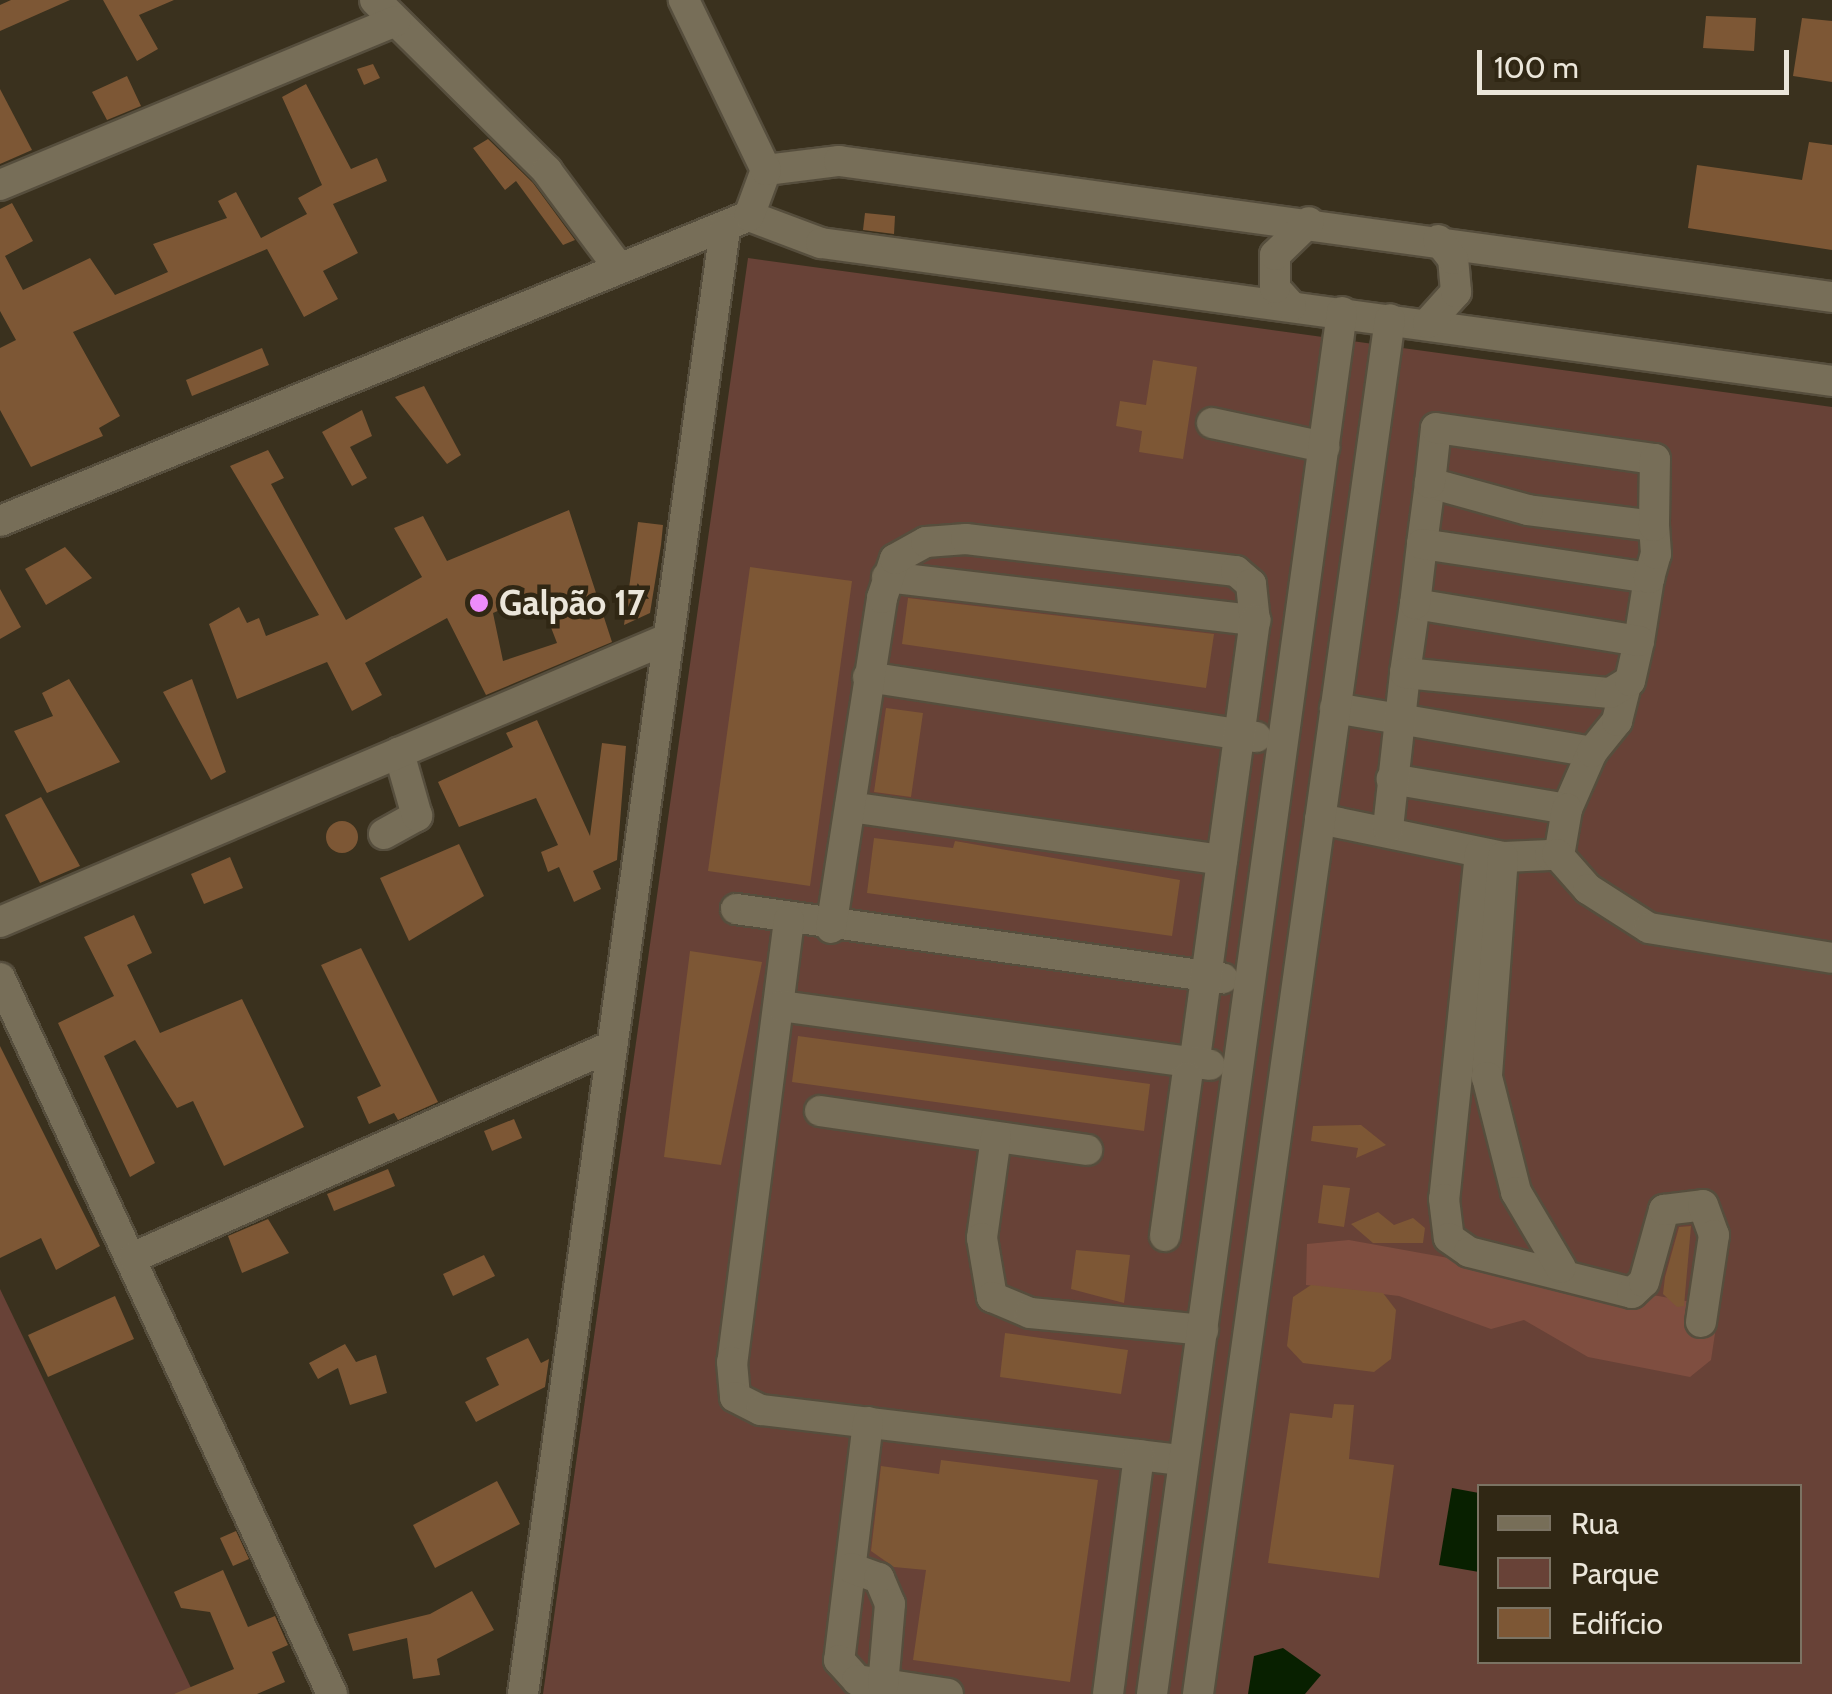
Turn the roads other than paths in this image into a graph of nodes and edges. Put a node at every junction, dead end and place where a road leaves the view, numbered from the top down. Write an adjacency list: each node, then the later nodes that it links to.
1 (684, 0): 3 (lane)
2 (385, 10): 4 (lane); 8 (lane)
3 (766, 170): 5 (lane); 6 (lane)
4 (0, 184)
5 (737, 222): 8 (lane); 10 (lane); 25 (lane)
6 (1309, 222): 7 (lane); 10 (lane)
7 (1438, 240): 9 (lane); 13 (lane)
8 (616, 264): 18 (lane)
9 (1832, 297)
10 (1291, 306): 11 (lane)
11 (1342, 312): 12 (lane); 16 (lane)
12 (1390, 318): 13 (lane); 30 (lane)
13 (1428, 323): 14 (lane)
14 (1832, 381)
15 (1212, 423): 16 (lane)
16 (1324, 447): 33 (lane)
17 (1430, 483): 19 (lane); 19 (lane); 20 (lane)
18 (0, 521)
19 (1654, 526): 22 (lane)
20 (1422, 544): 22 (lane); 23 (lane)
21 (887, 577): 24 (lane); 24 (lane); 28 (lane)
22 (1650, 578): 26 (lane)
23 (1415, 604): 26 (lane); 27 (lane)
24 (1254, 620): 32 (lane)
25 (667, 639): 35 (lane); 54 (lane)
26 (1640, 641): 29 (lane)
27 (1405, 673): 29 (lane); 31 (lane)
28 (868, 678): 32 (lane); 37 (lane)
29 (1625, 689): 34 (lane)
30 (1335, 708): 31 (lane); 39 (lane)
31 (1397, 718): 34 (lane); 36 (lane)
32 (1239, 734): 33 (lane); 44 (lane)
33 (1278, 741): 52 (lane)
34 (1592, 752): 38 (lane)
35 (398, 753): 41 (lane); 47 (lane)
36 (1392, 779): 38 (lane); 40 (lane)
37 (850, 807): 44 (lane); 48 (lane)
38 (1567, 809): 42 (lane)
39 (1320, 819): 40 (lane); 78 (lane)
40 (1388, 828): 43 (lane)
41 (384, 834)
42 (1557, 854): 43 (lane); 49 (lane)
43 (1492, 855): 55 (lane)
44 (1222, 860): 50 (lane)
45 (736, 909): 46 (lane)
46 (789, 920): 48 (lane); 53 (lane)
47 (0, 922)
48 (831, 928): 50 (lane)
49 (1832, 958)
50 (1206, 974): 52 (lane); 57 (lane)
51 (0, 978): 64 (lane)
52 (1248, 984): 56 (lane)
53 (780, 1006): 57 (lane); 68 (lane)
54 (612, 1046): 64 (lane); 74 (lane)
55 (1474, 1048): 65 (lane); 65 (lane)
56 (1238, 1068): 57 (lane); 62 (lane)
57 (1191, 1071): 61 (lane)
58 (820, 1111): 59 (lane)
59 (996, 1137): 60 (lane); 67 (lane)
60 (1087, 1150)
61 (1176, 1168): 62 (lane); 63 (lane)
62 (1223, 1175): 67 (lane)
63 (1165, 1236)
64 (134, 1256): 73 (lane)
65 (1561, 1268): 66 (lane)
66 (1701, 1322)
67 (1203, 1330): 70 (lane)
68 (868, 1422): 69 (lane); 71 (lane)
69 (1139, 1455): 70 (lane); 76 (lane)
70 (1183, 1460): 77 (lane)
71 (851, 1568): 72 (lane); 72 (lane)
72 (883, 1684): 75 (lane)
73 (332, 1694)
74 (523, 1694)
75 (948, 1694)
76 (1108, 1694)
77 (1152, 1694)
78 (1198, 1694)

